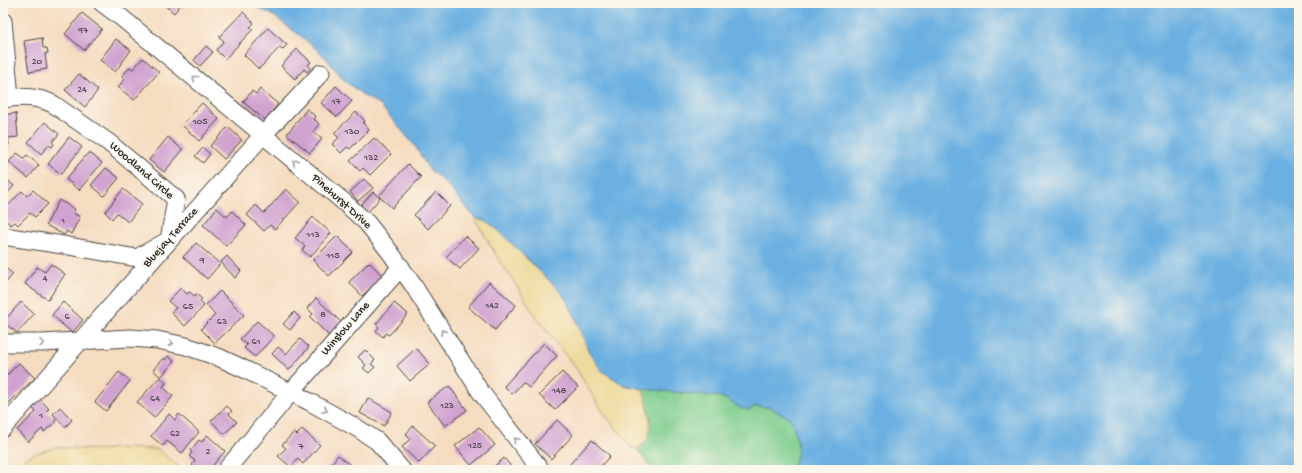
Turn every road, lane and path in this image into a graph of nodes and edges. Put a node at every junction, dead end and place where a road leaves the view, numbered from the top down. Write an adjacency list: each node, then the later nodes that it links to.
1 (102, 3): 5 (street, Pinehurst Drive, one-way to 1)
2 (3, 21): 4 (street)
3 (321, 73): 5 (street, Bluejay Terrace)
4 (6, 98): 7 (street, Woodland Circle)
5 (263, 135): 7 (street, Bluejay Terrace); 8 (street, Pinehurst Drive, one-way to 5)
6 (3, 236): 7 (street)
7 (169, 240): 9 (street, Bluejay Terrace)
8 (401, 267): 11 (street, Winslow Lane); 15 (street, Pinehurst Drive, one-way to 8)
9 (79, 341): 10 (street, one-way to 9); 11 (street, one-way to 11); 12 (street, Bluejay Terrace)
10 (3, 343)
11 (290, 392): 13 (street, Winslow Lane); 14 (street, one-way to 14)
12 (3, 428)
13 (226, 470)
14 (402, 470)
15 (541, 470)

